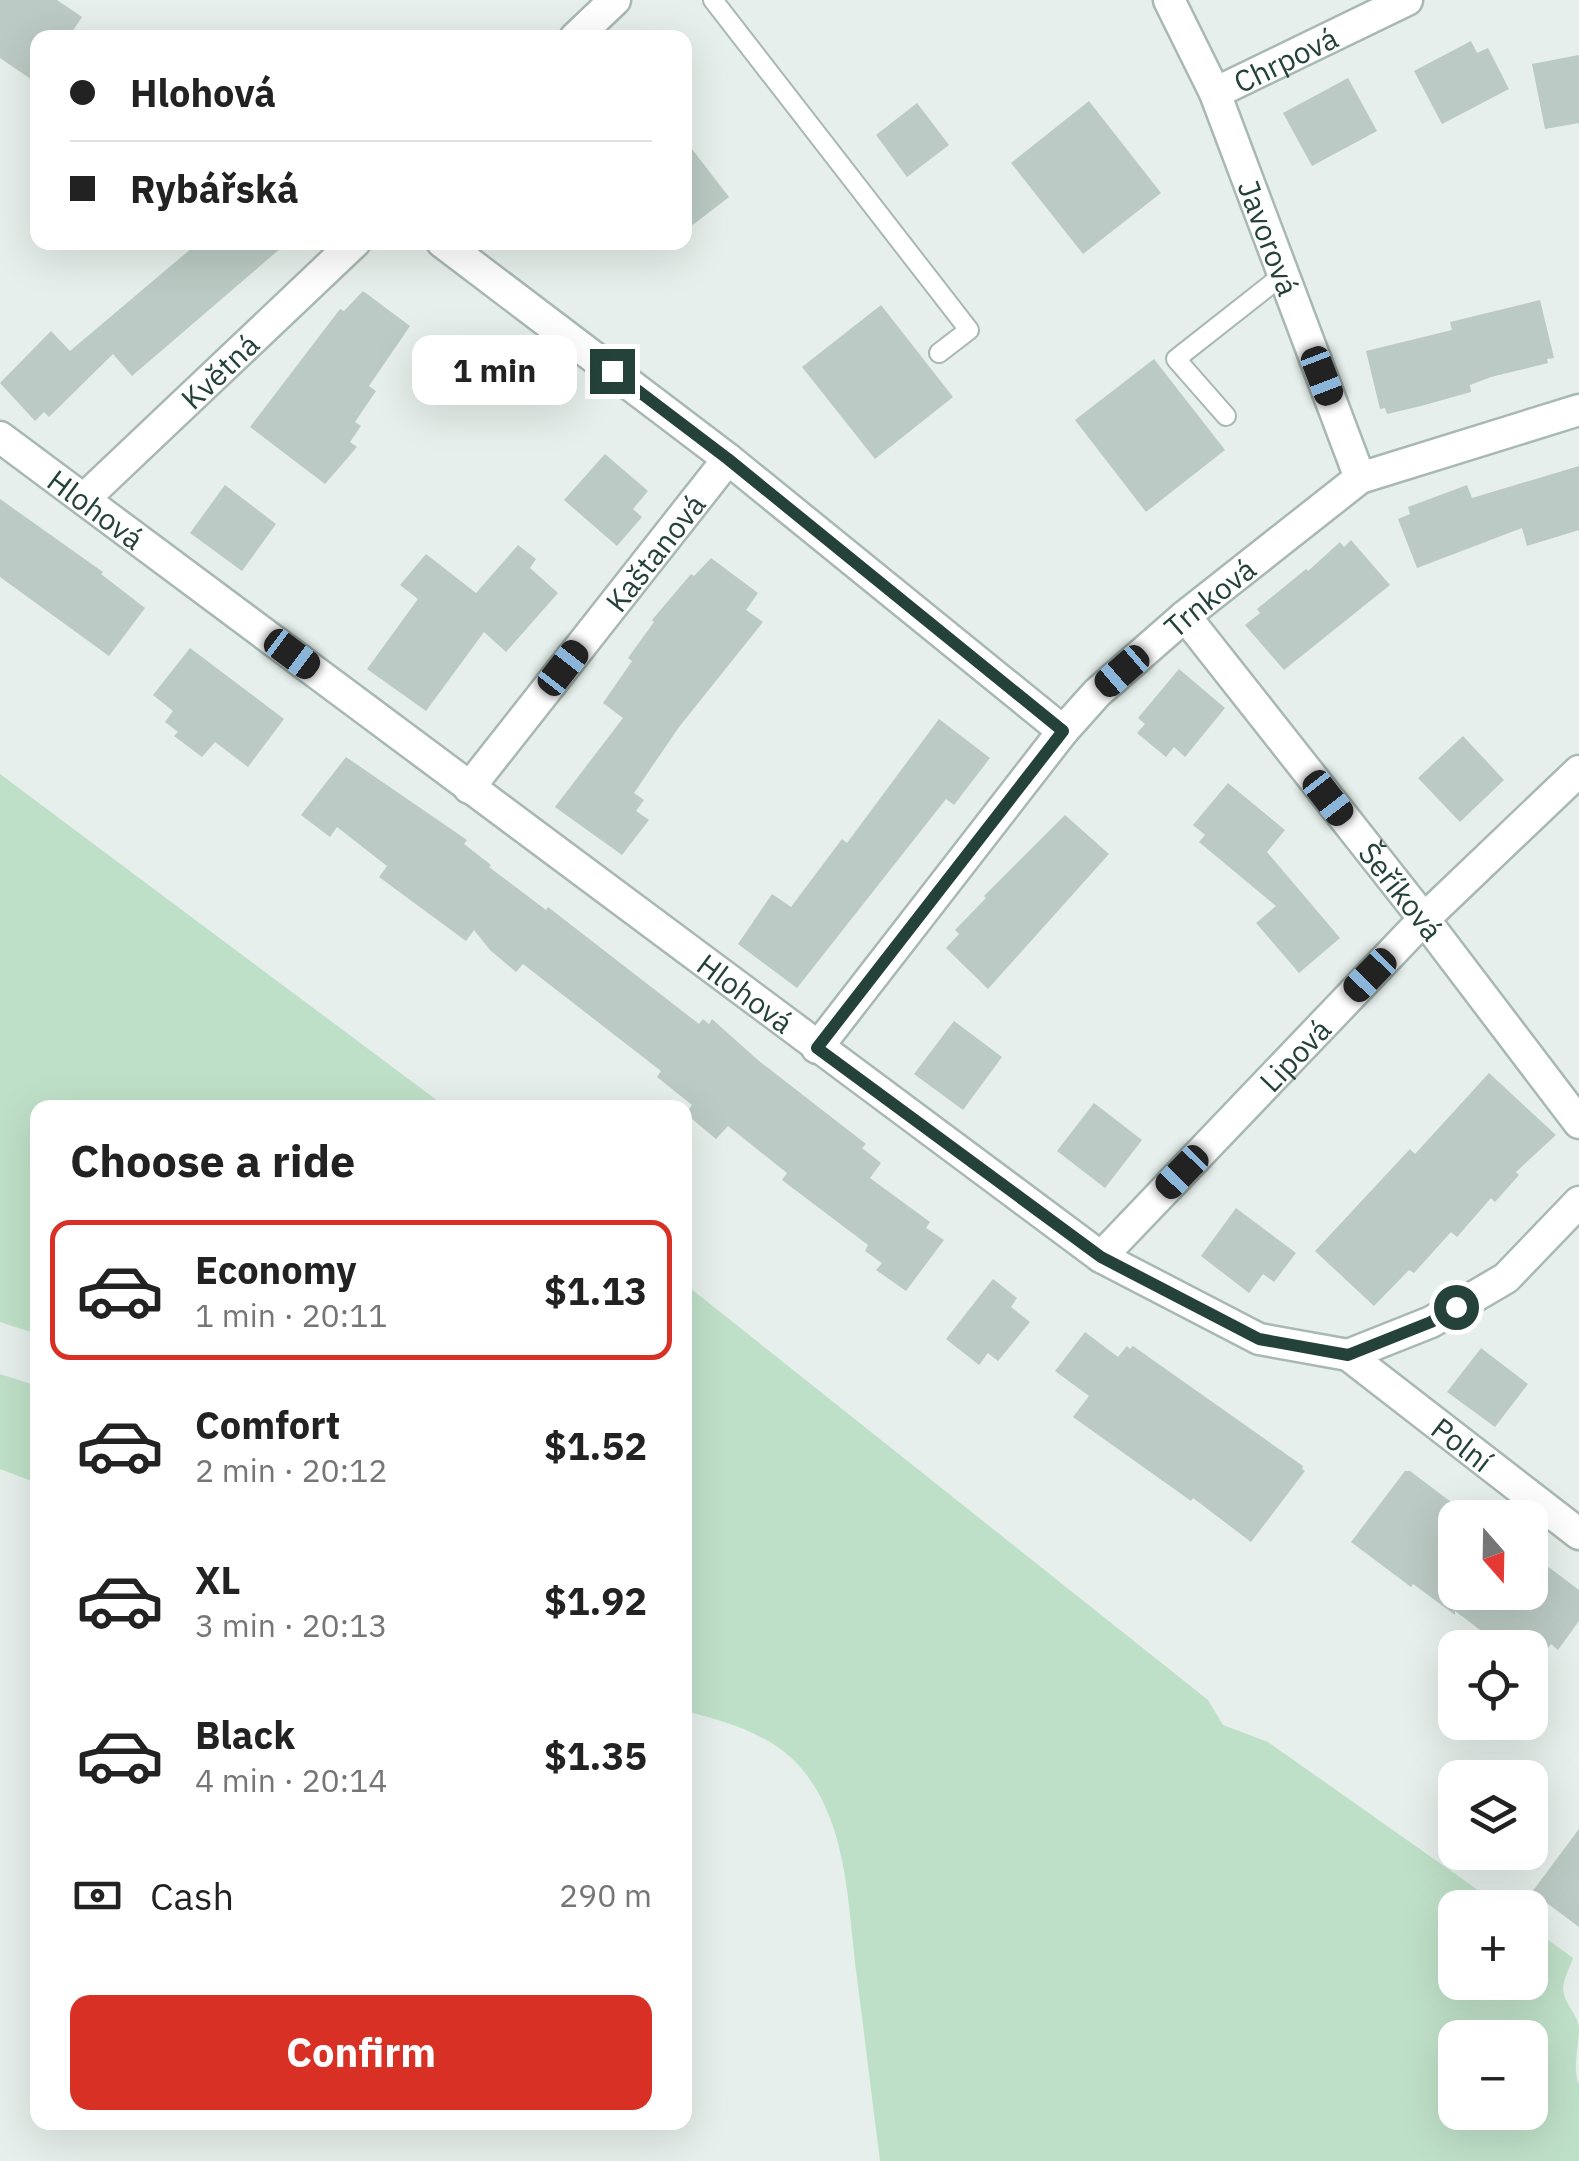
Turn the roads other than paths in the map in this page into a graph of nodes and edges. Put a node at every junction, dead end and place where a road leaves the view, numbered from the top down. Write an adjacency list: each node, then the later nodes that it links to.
1 (615, 0): 5 (street)
2 (713, 0): 10 (lane)
3 (1169, 0): 6 (street, Javorová)
4 (1407, 0): 6 (street, Chrpová)
5 (583, 30)
6 (1215, 93): 9 (street, Javorová)
7 (347, 250): 16 (street, Květná)
8 (453, 250): 14 (street)
9 (1284, 274): 12 (lane); 15 (street, Javorová)
10 (939, 353)
11 (1579, 410): 15 (street, Trnková)
12 (1226, 416)
13 (0, 437): 16 (street, Hlohová)
14 (728, 459): 18 (street); 20 (street, Kaštanová)
15 (1360, 478): 17 (street, Trnková)
16 (85, 498): 20 (street, Hlohová)
17 (1184, 616): 18 (street, Trnková); 21 (street, Šeříková)
18 (1063, 731): 22 (street, Trnková)
19 (1579, 772): 21 (street, Lipová)
20 (468, 788): 22 (street, Hlohová)
21 (1424, 918): 23 (street, Šeříková); 25 (street, Lipová)
22 (817, 1048): 25 (street, Hlohová)
23 (1579, 1123)
24 (1579, 1202): 26 (street)
25 (1101, 1257): 26 (street, Hlohová)
26 (1348, 1355): 27 (street, Polní)
27 (1579, 1534)

